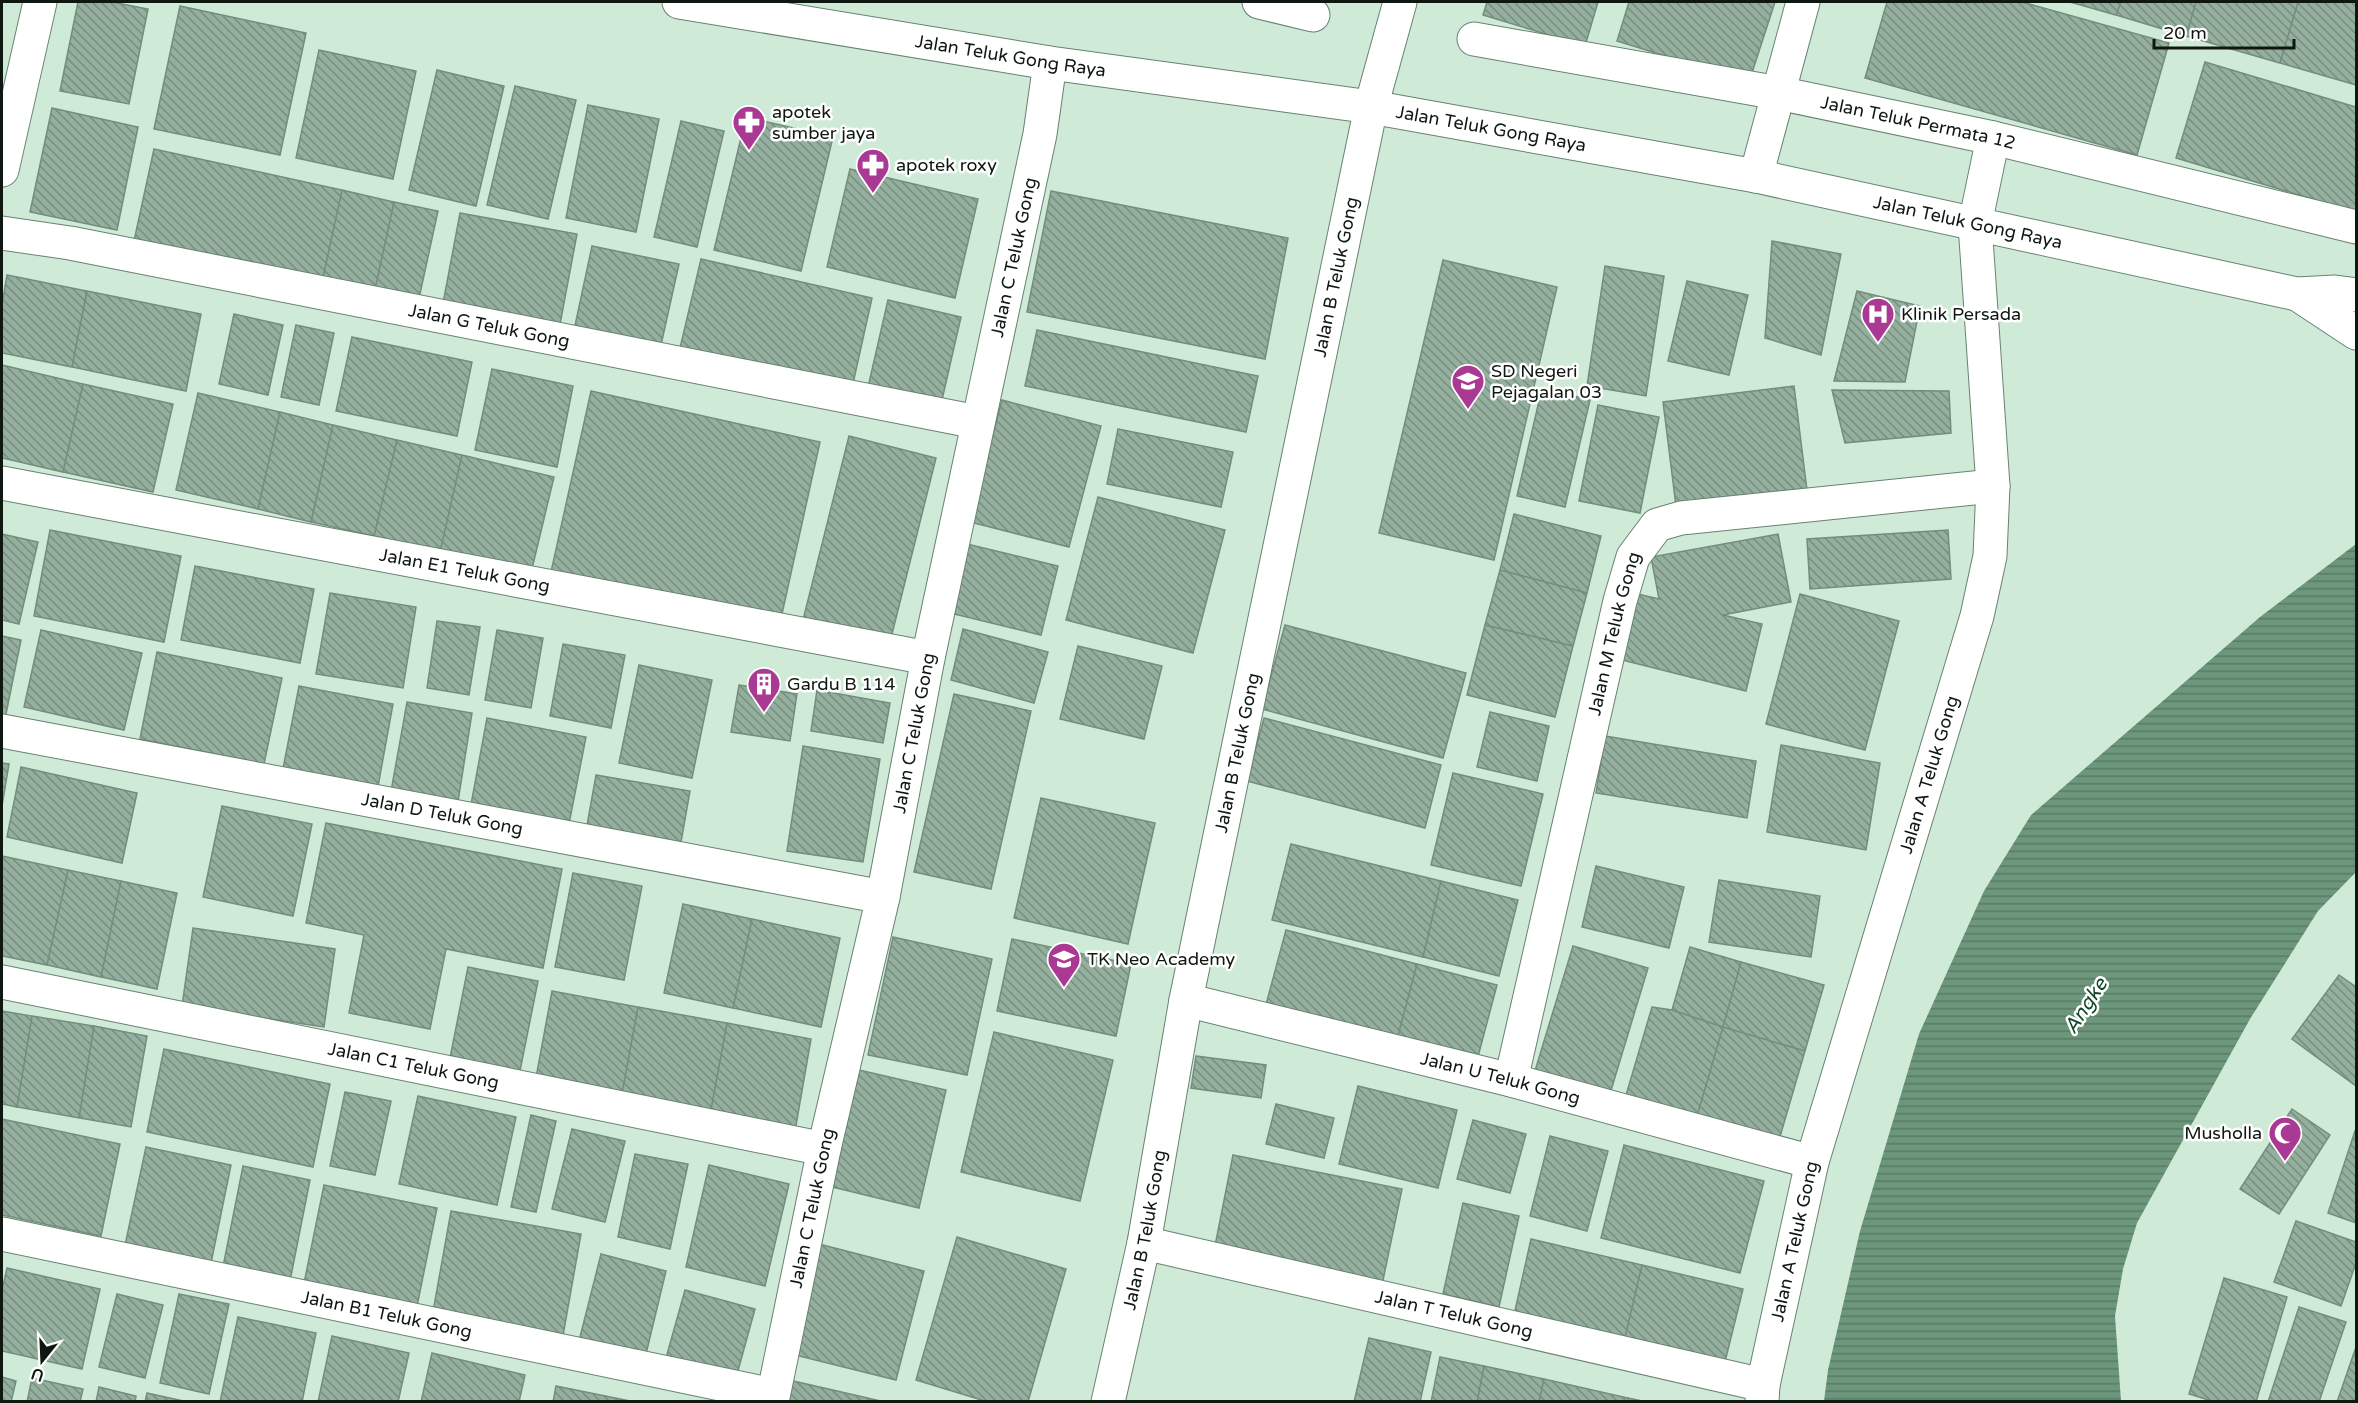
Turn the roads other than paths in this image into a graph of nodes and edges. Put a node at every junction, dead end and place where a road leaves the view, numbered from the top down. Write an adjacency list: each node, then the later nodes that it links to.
1 (40, 2): 13 (street)
2 (680, 2): 6 (street, Jalan Teluk Gong Raya)
3 (1259, 2): 7 (street)
4 (1400, 2): 11 (street, Jalan B Teluk Gong)
5 (1803, 2): 10 (street)
6 (732, 6): 9 (street, Jalan Teluk Gong Raya)
7 (1313, 15)
8 (1474, 39): 10 (street, Jalan Teluk Permata 12)
9 (1050, 63): 11 (street, Jalan Teluk Gong Raya); 21 (street, Jalan C Teluk Gong)
10 (1778, 93): 12 (street, Jalan Teluk Permata 12); 14 (street)
11 (1371, 107): 14 (street, Jalan Teluk Gong Raya); 28 (street, Jalan B Teluk Gong)
12 (1993, 138): 15 (street, Jalan A Teluk Gong); 16 (street, Jalan Teluk Permata 12)
13 (2, 170)
14 (1756, 176): 15 (street, Jalan Teluk Gong Raya)
15 (1975, 224): 18 (street, Jalan Teluk Gong Raya); 23 (street, Jalan A Teluk Gong)
16 (2356, 227)
17 (2, 233): 21 (street, Jalan G Teluk Gong)
18 (2296, 294): 19 (street, Jalan Teluk Gong Raya); 20 (street, Jalan Teluk Gong Raya)
19 (2356, 295)
20 (2356, 333)
21 (977, 422): 24 (street, Jalan C Teluk Gong)
22 (2, 483): 24 (street, Jalan E1 Teluk Gong)
23 (1993, 486): 29 (street, Jalan M Teluk Gong); 31 (street, Jalan A Teluk Gong)
24 (928, 658): 26 (street, Jalan C Teluk Gong)
25 (2, 731): 26 (street, Jalan D Teluk Gong)
26 (883, 897): 30 (street, Jalan C Teluk Gong)
27 (2, 982): 30 (street, Jalan C1 Teluk Gong)
28 (1186, 1000): 29 (street, Jalan U Teluk Gong); 33 (street, Jalan B Teluk Gong)
29 (1510, 1080): 31 (street, Jalan U Teluk Gong)
30 (824, 1149): 35 (street, Jalan C Teluk Gong)
31 (1812, 1162): 34 (street, Jalan A Teluk Gong)
32 (2, 1234): 35 (street, Jalan B1 Teluk Gong)
33 (1144, 1243): 34 (street, Jalan T Teluk Gong); 36 (street, Jalan B Teluk Gong)
34 (1763, 1393)
35 (772, 1398)
36 (1108, 1401)

